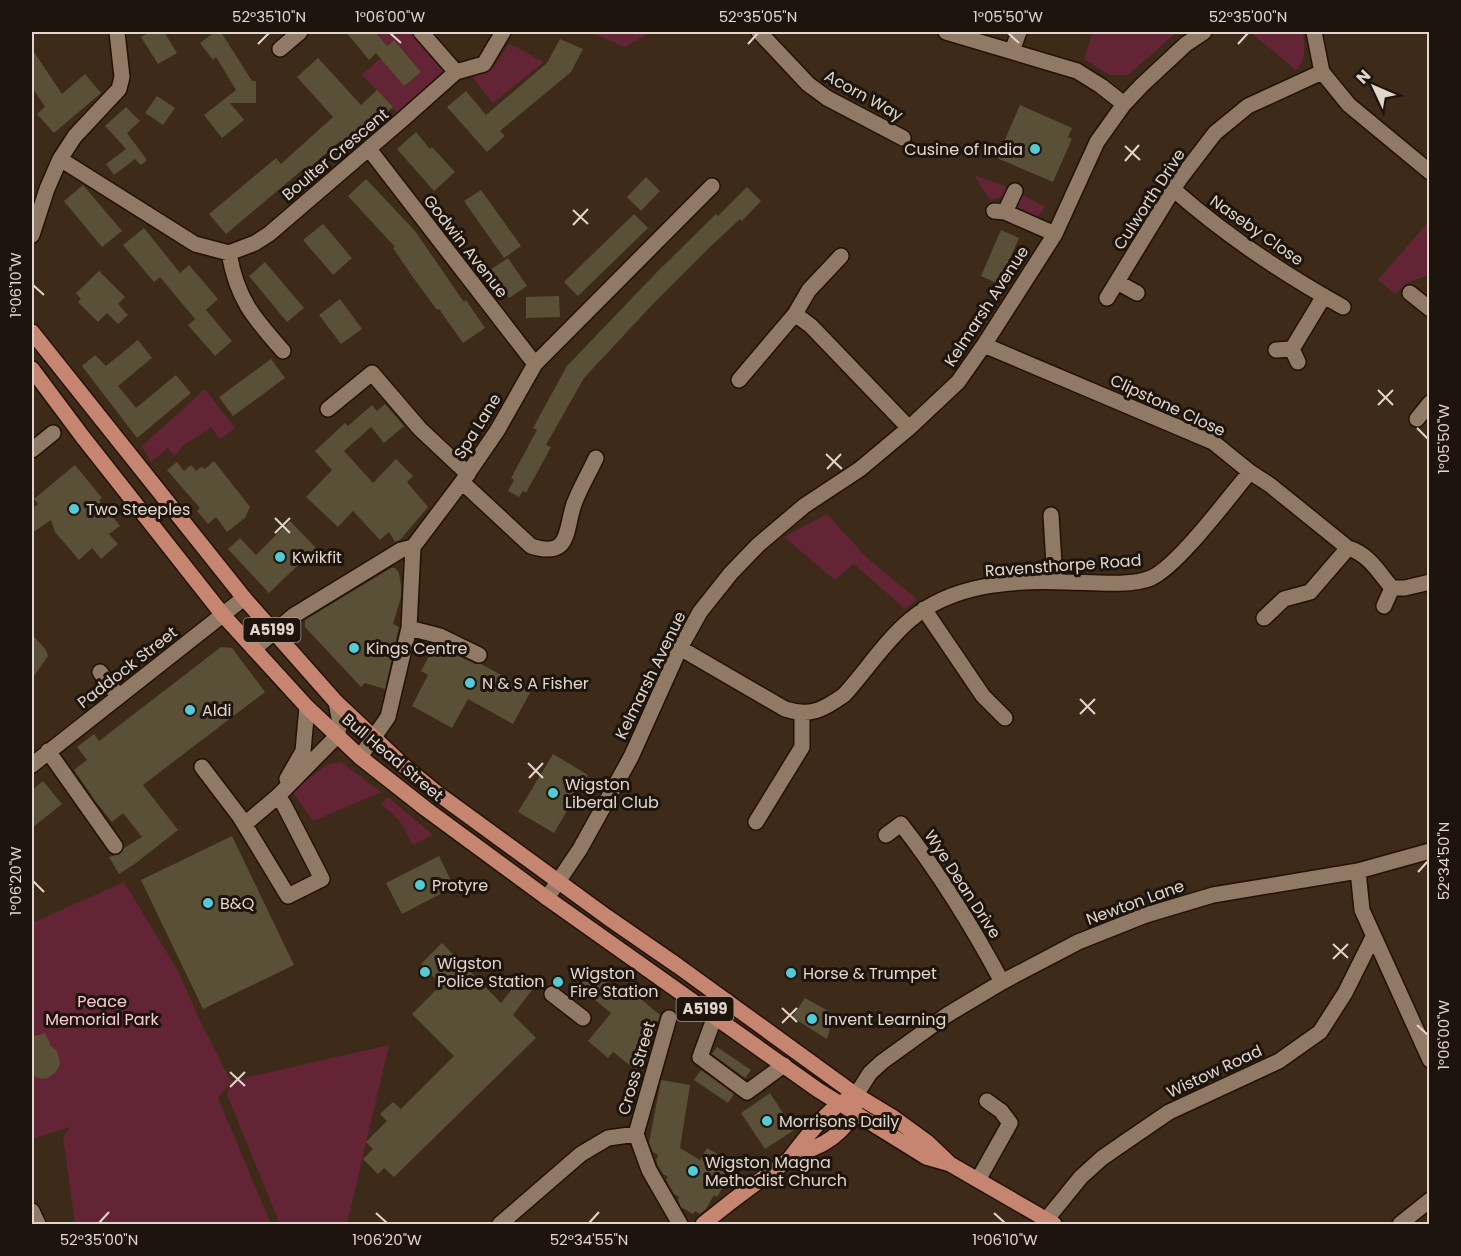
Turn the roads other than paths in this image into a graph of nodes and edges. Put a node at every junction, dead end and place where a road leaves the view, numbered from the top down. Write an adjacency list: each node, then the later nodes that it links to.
1 (117, 32): 15 (street)
2 (421, 32): 10 (street)
3 (503, 32): 10 (street, Boulter Crescent)
4 (759, 32): 13 (street, Acorn Way)
5 (946, 32): 9 (street)
6 (1019, 32): 9 (street)
7 (1204, 32): 12 (street, Kelmarsh Avenue)
8 (1314, 32): 11 (street)
9 (1012, 51): 12 (street)
10 (456, 72): 14 (street, Boulter Crescent)
11 (1322, 72): 16 (street); 18 (street, Culworth Drive)
12 (1124, 104): 20 (street, Kelmarsh Avenue)
13 (903, 138)
14 (369, 149): 22 (street, Boulter Crescent); 34 (street, Godwin Avenue)
15 (60, 159): 21 (street); 22 (street)
16 (1430, 172)
17 (712, 186): 34 (street, Spa Lane)
18 (1173, 189): 24 (street, Culworth Drive); 26 (street, Naseby Close)
19 (1015, 191): 20 (street)
20 (1055, 234): 31 (street, Kelmarsh Avenue)
21 (32, 235)
22 (229, 253): 32 (street)
23 (841, 256): 29 (street)
24 (1117, 282): 25 (street); 27 (street, Culworth Drive)
25 (1137, 293)
26 (1324, 296): 28 (street, Naseby Close); 33 (street)
27 (1107, 298)
28 (1343, 307)
29 (795, 314): 36 (street); 40 (street)
30 (32, 332): 52 (main road, Bull Head Street / A5199)
31 (984, 345): 40 (street, Kelmarsh Avenue); 44 (street, Clipstone Close)
32 (284, 351)
33 (1289, 354)
34 (535, 364): 45 (street, Spa Lane)
35 (32, 369): 55 (main road, Bull Head Street / A5199)
36 (739, 380)
37 (1430, 403): 39 (street)
38 (328, 409): 45 (street)
39 (1417, 419)
40 (909, 428): 59 (street, Kelmarsh Avenue)
41 (53, 433): 42 (street)
42 (32, 450)
43 (596, 458): 45 (street)
44 (1250, 472): 48 (street, Clipstone Close); 49 (street, Ravensthorpe Road)
45 (465, 478): 47 (street, Spa Lane)
46 (1051, 515): 49 (street)
47 (413, 547): 57 (street); 58 (street)
48 (1348, 548): 51 (street, Clipstone Close); 56 (street)
49 (1055, 581): 54 (street, Ravensthorpe Road)
50 (1430, 582): 51 (street)
51 (1392, 588): 53 (street)
52 (244, 598): 55 (street, Paddock Street); 58 (main road, Bull Head Street / A5199)
53 (1384, 606)
54 (924, 609): 66 (street, Ravensthorpe Road); 67 (street)
55 (223, 615): 60 (main road, Bull Head Street / A5199); 63 (street, Paddock Street)
56 (1264, 618)
57 (409, 628): 61 (street); 69 (street)
58 (274, 632): 60 (street); 64 (main road, Bull Head Street / A5199)
59 (680, 648): 66 (street); 81 (street, Kelmarsh Avenue)
60 (254, 649): 65 (main road, Bull Head Street / A5199)
61 (479, 655)
62 (100, 672): 63 (street)
63 (118, 696): 70 (street, Paddock Street)
64 (336, 702): 68 (street); 69 (main road, Bull Head Street / A5199)
65 (307, 707): 68 (main road, Bull Head Street / A5199); 75 (street)
66 (802, 714): 76 (street)
67 (1005, 718)
68 (337, 736): 71 (main road, Bull Head Street / A5199); 74 (street)
69 (374, 738): 71 (street); 81 (main road, Bull Head Street / A5199)
70 (48, 752): 72 (street, Paddock Street); 78 (street)
71 (360, 757): 82 (main road, Bull Head Street / A5199)
72 (32, 765)
73 (202, 766): 75 (street)
74 (278, 796): 75 (street); 75 (street)
75 (242, 821)
76 (756, 822)
77 (886, 834): 86 (street, Wye Dean Drive)
78 (115, 846)
79 (1430, 851): 80 (street, Newton Lane)
80 (1358, 871): 85 (street); 86 (street, Newton Lane)
81 (559, 882): 82 (street, Kelmarsh Avenue); 83 (main road, Bull Head Street / A5199)
82 (547, 898): 84 (main road, Bull Head Street / A5199)
83 (607, 917): 84 (street); 88 (main road, Bull Head Street / A5199)
84 (597, 932): 89 (main road, Bull Head Street / A5199)
85 (1373, 936): 92 (street); 105 (street, Wistow Road)
86 (1002, 982): 95 (street, Newton Lane)
87 (552, 994): 90 (street)
88 (722, 997): 89 (street); 95 (main road, Bull Head Street)
89 (715, 1016): 94 (main road, Bull Head Street / A5199); 94 (street)
90 (583, 1018)
91 (669, 1018): 99 (street, Cross Street)
92 (1426, 1037): 93 (street)
93 (1430, 1060)
94 (784, 1065): 97 (main road, Bull Head Street / A5199)
95 (856, 1095): 97 (main road); 98 (main road); 101 (main road, Bull Head Street)
96 (987, 1101): 102 (street)
97 (838, 1104): 98 (main road, Bull Head Street); 100 (main road)
98 (855, 1113): 100 (main road); 101 (main road, Bull Head Street)
99 (636, 1134): 107 (street); 108 (street, Cross Street)
100 (788, 1160): 109 (main road)
101 (950, 1164): 102 (main road)
102 (978, 1180): 105 (main road)
103 (1430, 1200): 110 (street)
104 (32, 1211): 106 (street)
105 (1050, 1222)
106 (38, 1224)
107 (500, 1224)
108 (680, 1224)
109 (703, 1224)
110 (1400, 1224)

